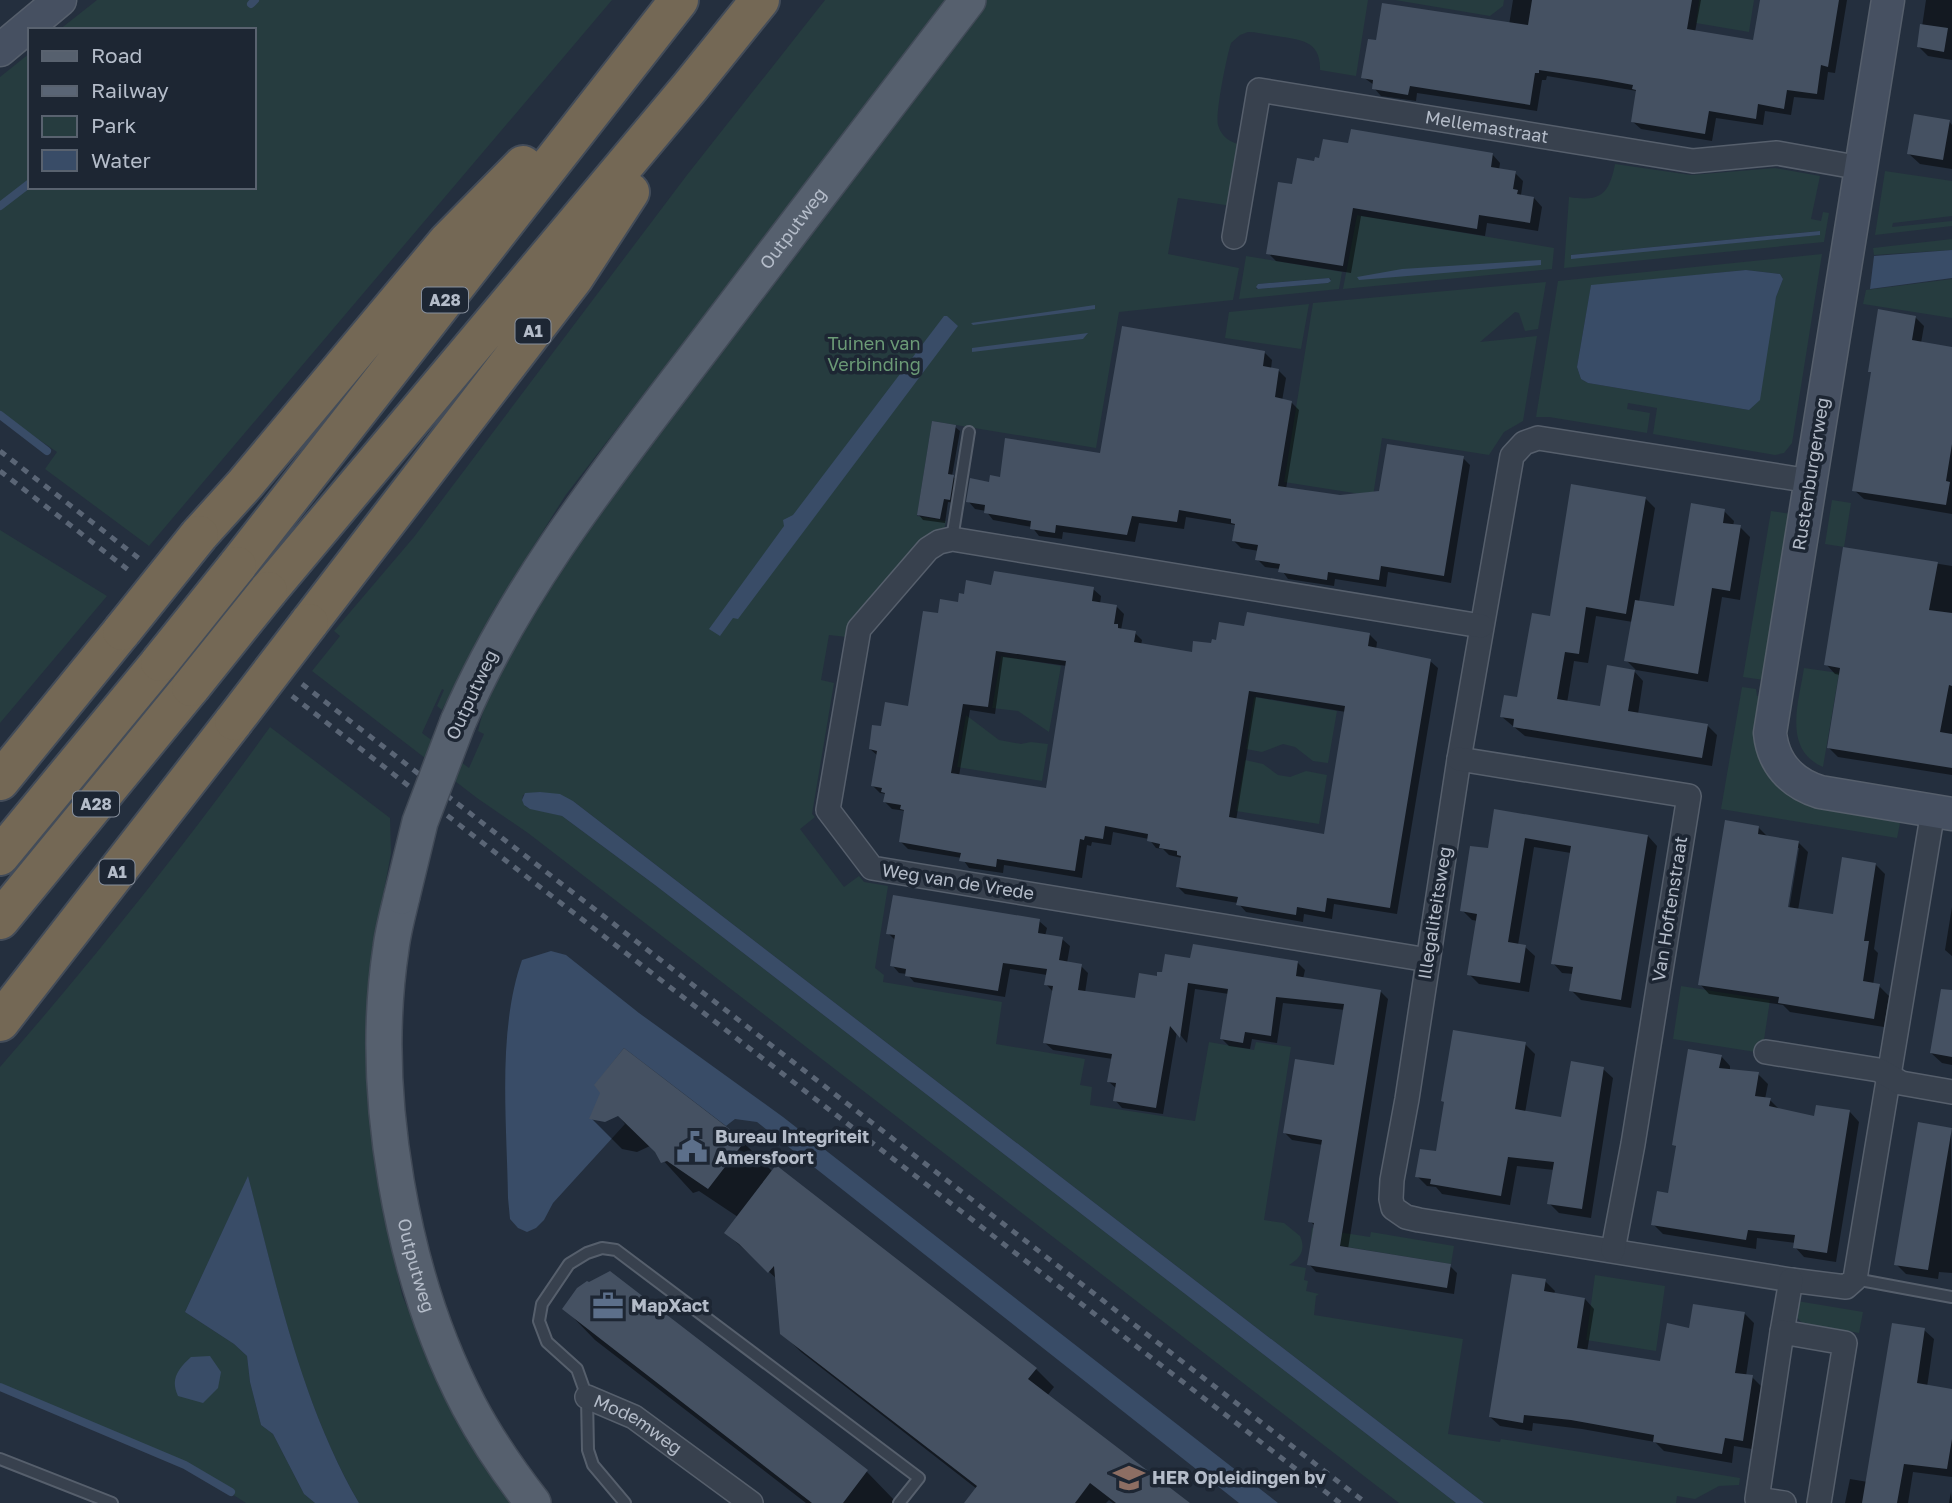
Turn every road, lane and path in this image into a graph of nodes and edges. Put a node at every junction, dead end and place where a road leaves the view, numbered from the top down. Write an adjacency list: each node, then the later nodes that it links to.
1 (60, 0): 7 (street)
2 (679, 0): 6 (highway, A28)
3 (968, 0): 33 (main road, Outputweg, bridge)
4 (1888, 0): 8 (street, Rustenburgerweg)
5 (749, 13): 18 (highway, A28, bridge); 20 (highway, A1, bridge)
6 (652, 33): 15 (highway, A28, bridge); 17 (highway, A28, bridge)
7 (0, 50)
8 (1861, 168): 9 (street, Mellemastraat); 11 (street, Rustenburgerweg)
9 (1234, 237)
10 (969, 432): 12 (lane)
11 (1810, 481): 13 (street, Illegaliteitsweg); 16 (street, Rustenburgerweg)
12 (951, 539): 13 (street); 19 (street, Weg van de Vrede)
13 (1481, 626): 14 (street, Illegaliteitsweg)
14 (1459, 759): 19 (street, Illegaliteitsweg); 24 (street, Van Hoftenstraat)
15 (0, 781)
16 (1942, 812): 22 (street)
17 (0, 856)
18 (0, 920)
19 (1428, 960): 24 (street, Illegaliteitsweg)
20 (0, 1022)
21 (1766, 1052): 22 (street)
22 (1889, 1076): 23 (street); 25 (street)
23 (1952, 1092)
24 (1613, 1251): 26 (street, Illegaliteitsweg)
25 (1855, 1279): 26 (street, Illegaliteitsweg); 27 (lane, Illegaliteitsweg)
26 (1791, 1280): 28 (street)
27 (1952, 1297)
28 (1782, 1332): 36 (street); 37 (street)
29 (587, 1397): 31 (street, Modemweg); 34 (lane, Modemweg); 35 (lane)
30 (0, 1459): 32 (lane)
31 (746, 1502)
32 (112, 1503)
33 (533, 1503)
34 (625, 1503)
35 (899, 1503)
36 (1784, 1503)
37 (1819, 1503)

